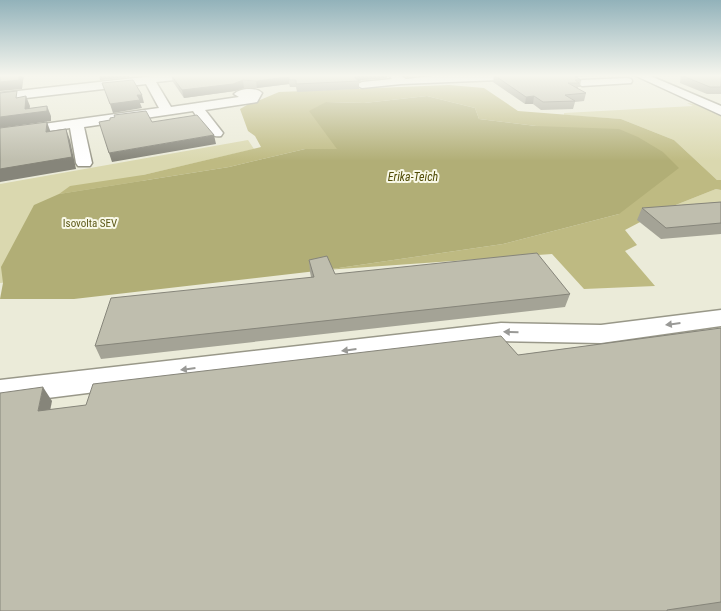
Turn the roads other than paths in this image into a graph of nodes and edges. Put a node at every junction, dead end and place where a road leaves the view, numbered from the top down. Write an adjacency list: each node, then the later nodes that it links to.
1 (65, 104): 10 (street)
2 (92, 104): 7 (street)
3 (163, 104): 8 (street)
4 (206, 104): 6 (street)
5 (707, 104): 9 (street)
6 (196, 107): 8 (street); 12 (street)
7 (94, 110): 8 (street); 10 (street)
8 (167, 111)
9 (721, 111)
10 (68, 117): 11 (street); 13 (street)
11 (5, 130)
12 (216, 133)
13 (84, 163)
14 (721, 318): 15 (street, one-way to 15)
15 (0, 392)

